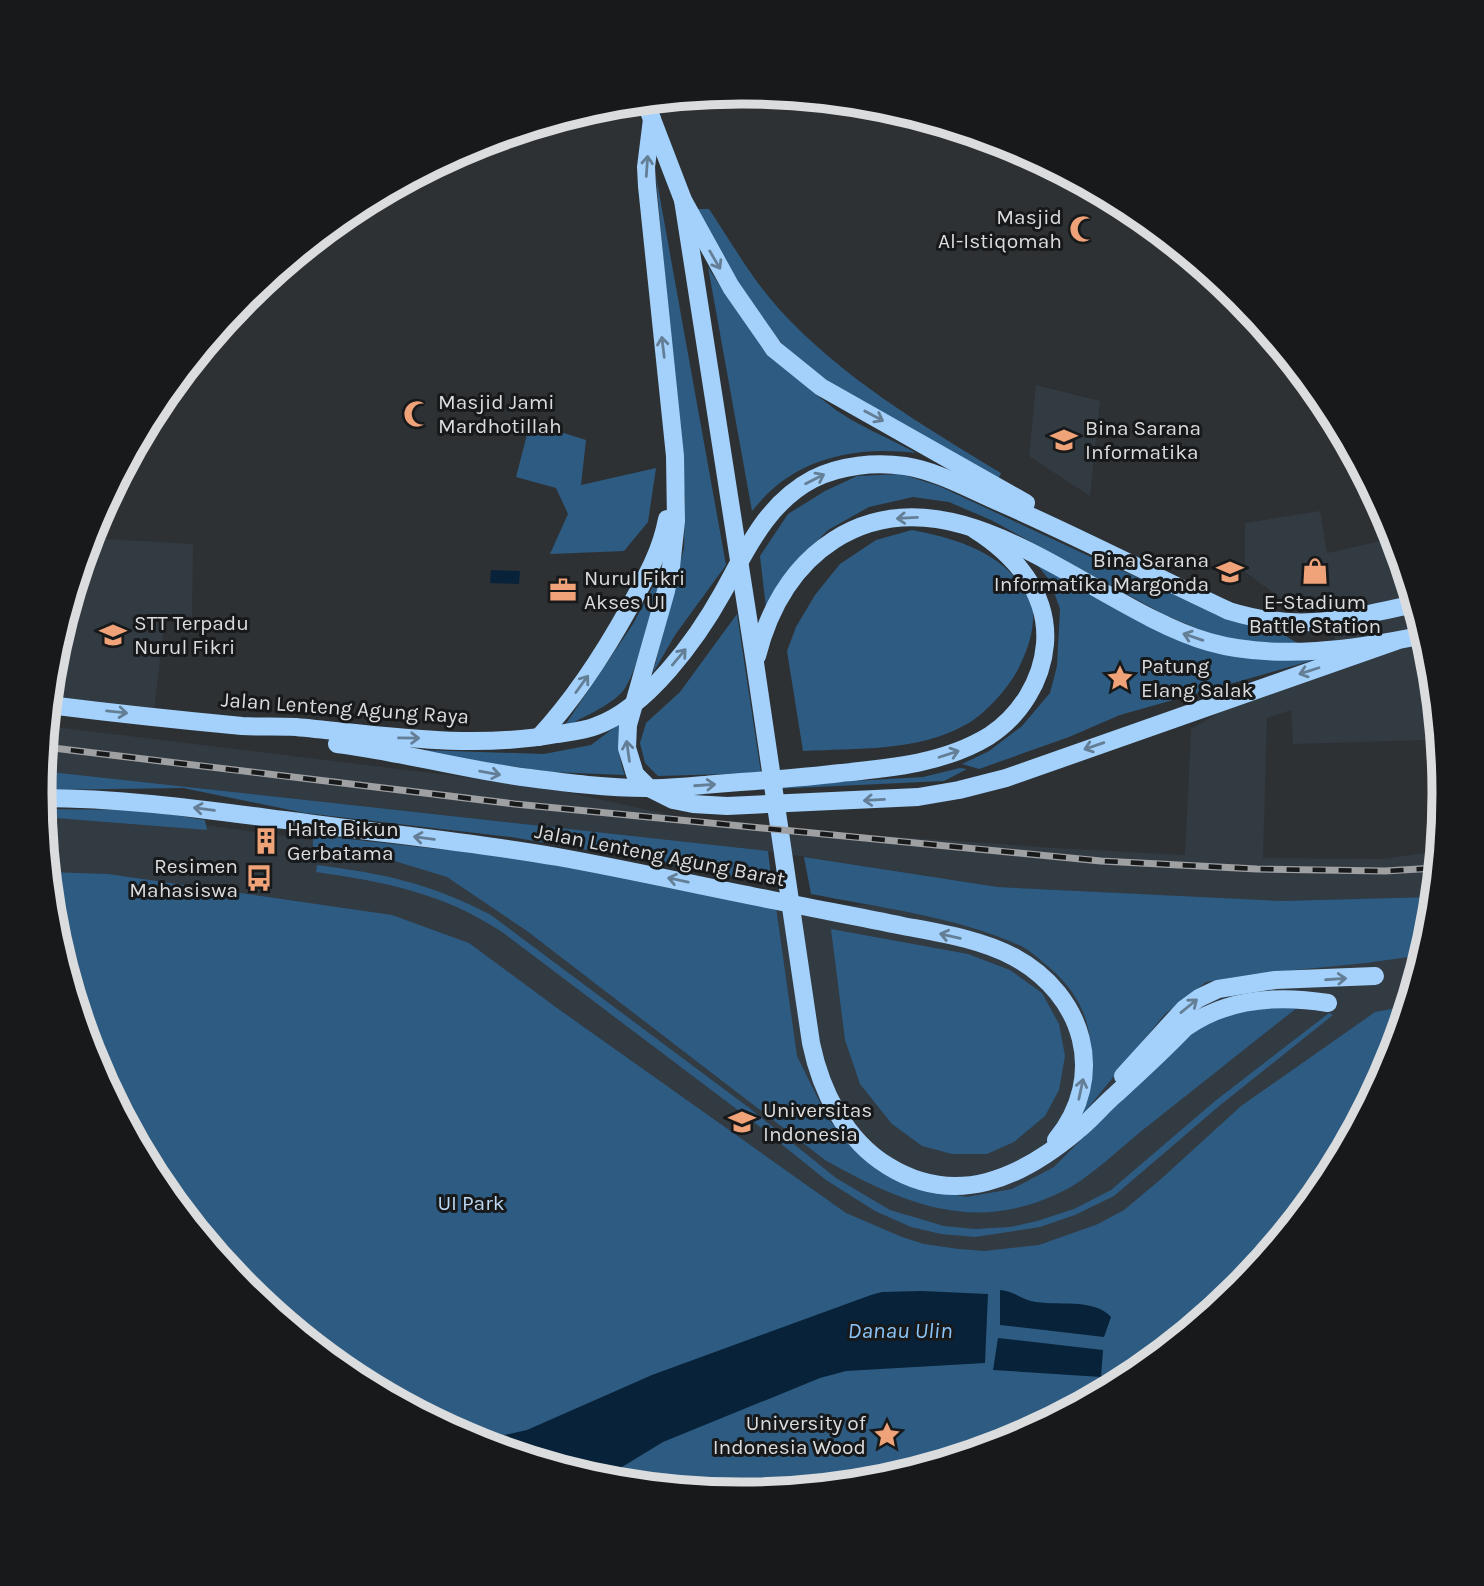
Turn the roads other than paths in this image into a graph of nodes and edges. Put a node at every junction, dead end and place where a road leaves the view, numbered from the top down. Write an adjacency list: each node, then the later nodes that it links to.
1 (648, 110): 2 (main road)
2 (652, 119): 3 (main road); 4 (main road, one-way to 2)
3 (683, 200): 6 (main road, one-way to 6); 10 (main road)
4 (671, 415): 12 (main road); 14 (main road, one-way to 4)
5 (974, 529): 9 (main road, one-way to 5); 10 (main road, one-way to 10); 15 (main road, one-way to 5)
6 (1079, 537): 7 (main road); 12 (main road, Jalan Lenteng Agung Raya, one-way to 6)
7 (1405, 606)
8 (1413, 637): 9 (main road)
9 (1396, 641): 15 (main road, one-way to 15)
10 (755, 663): 20 (main road)
11 (58, 706): 13 (main road, Jalan Lenteng Agung Raya, one-way to 13)
12 (632, 707): 14 (main road, Jalan Lenteng Agung Raya); 15 (main road, one-way to 12)
13 (244, 726): 14 (main road, Jalan Lenteng Agung Raya, one-way to 14); 15 (main road, one-way to 15)
14 (539, 737)
15 (649, 788)
16 (52, 798): 20 (main road, Jalan Lenteng Agung Barat, one-way to 16)
17 (1375, 976): 19 (main road, one-way to 17)
18 (1328, 1003): 19 (main road)
19 (1115, 1095): 20 (main road)
20 (1031, 1164)

